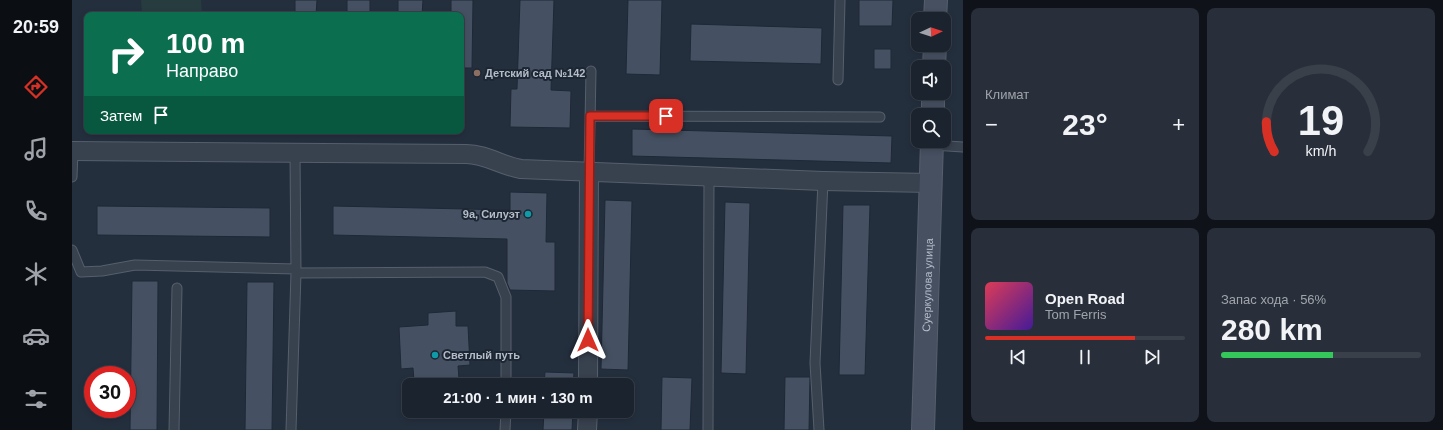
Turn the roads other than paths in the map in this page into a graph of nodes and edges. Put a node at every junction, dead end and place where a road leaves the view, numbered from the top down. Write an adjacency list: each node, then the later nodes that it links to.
1 (840, 0): 5 (lane)
2 (936, 0): 3 (street)
3 (936, 12)
4 (591, 71): 6 (lane)
5 (838, 80)
6 (590, 116): 7 (lane); 13 (lane)
7 (880, 117)
8 (951, 145): 9 (lane)
9 (963, 147)
10 (932, 148): 17 (street, Суеркулова улица)
11 (72, 151): 12 (street); 15 (lane)
12 (295, 153): 13 (street); 19 (lane)
13 (589, 173): 14 (street); 22 (street)
14 (710, 176): 16 (street); 29 (lane)
15 (72, 177)
16 (823, 181): 17 (street); 30 (lane)
17 (931, 183): 31 (street, Суеркулова улица)
18 (72, 250): 19 (lane)
19 (296, 271): 21 (lane); 26 (lane)
20 (177, 288): 25 (lane)
21 (506, 378)
22 (588, 378)
23 (506, 418): 27 (lane)
24 (588, 418): 28 (street)
25 (174, 430)
26 (291, 430)
27 (506, 430)
28 (587, 430)
29 (708, 430)
30 (819, 430)
31 (924, 430)

